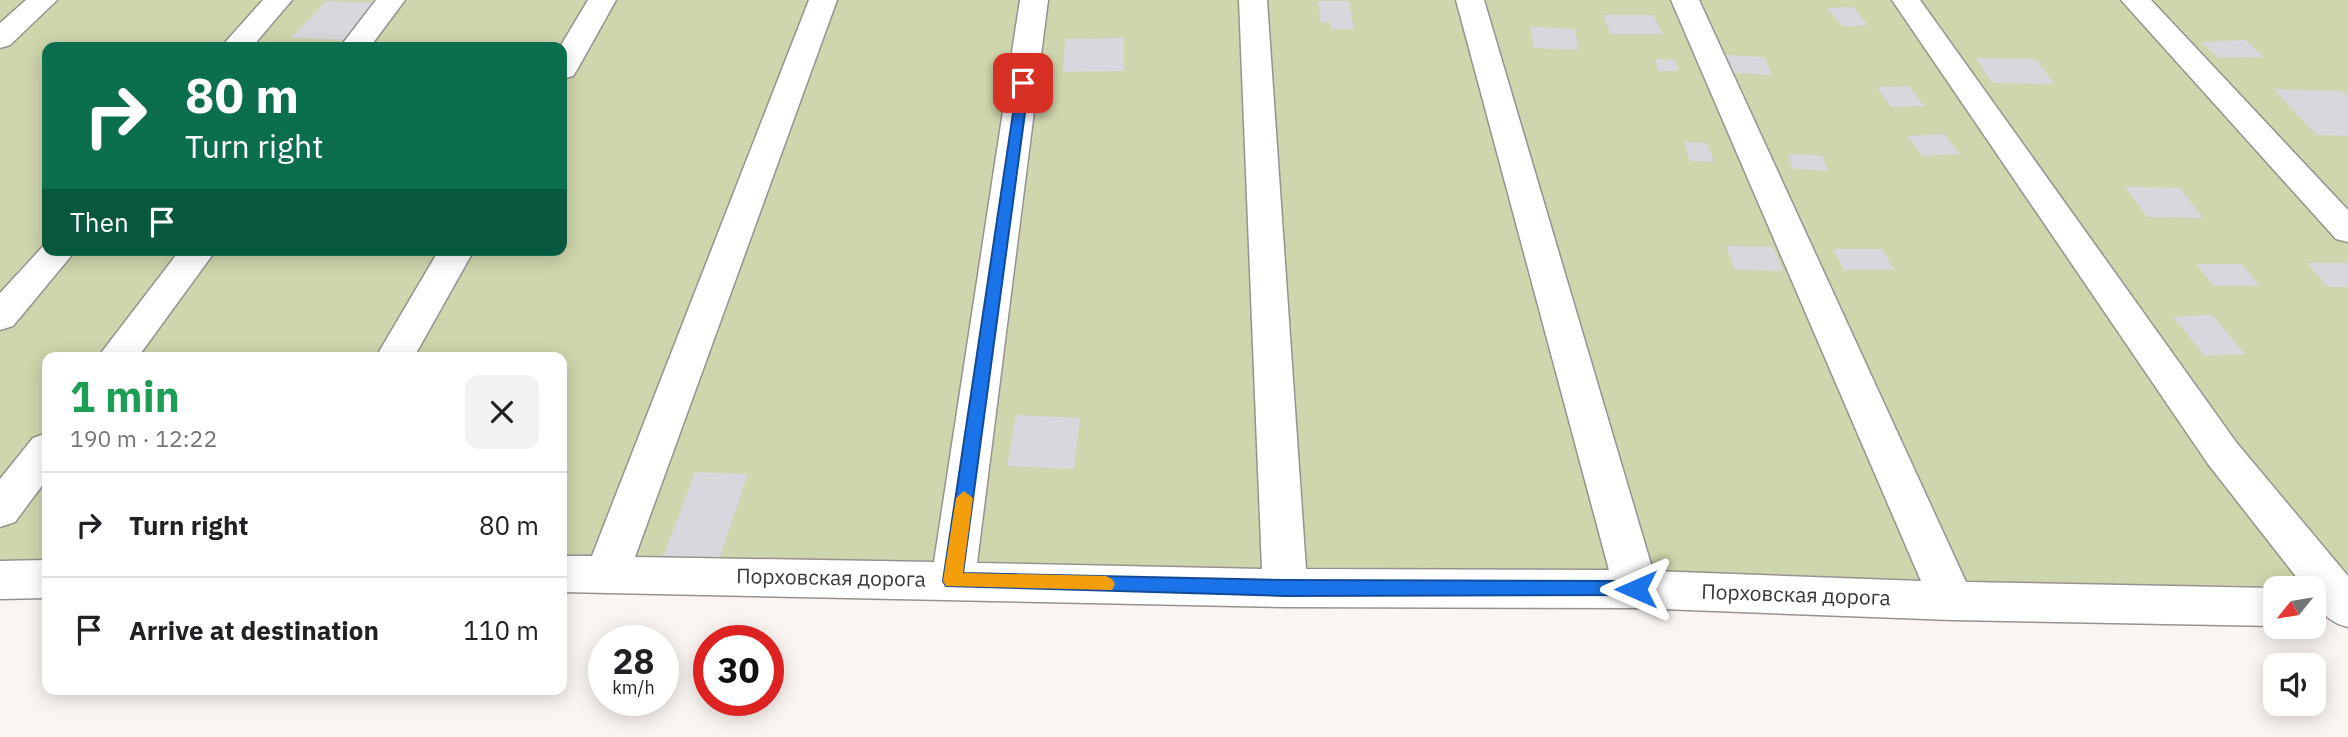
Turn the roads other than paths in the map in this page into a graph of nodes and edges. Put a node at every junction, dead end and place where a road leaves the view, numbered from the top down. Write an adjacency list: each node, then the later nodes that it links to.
1 (43, 0): 12 (street)
2 (278, 0): 13 (street)
3 (391, 0): 14 (street)
4 (602, 0): 15 (street)
5 (823, 0): 25 (street)
6 (1034, 0): 29 (street)
7 (1253, 0): 30 (street)
8 (1470, 0): 31 (street)
9 (1685, 0): 32 (street)
10 (1906, 0): 34 (street)
11 (2135, 0): 16 (street)
12 (0, 39)
13 (240, 42)
14 (359, 42)
15 (567, 61)
16 (2348, 231)
17 (54, 256): 20 (street)
18 (194, 256): 21 (street)
19 (454, 256): 22 (street)
20 (0, 317)
21 (121, 352)
22 (398, 352)
23 (42, 455): 24 (street)
24 (0, 510)
25 (607, 573): 26 (street, Порховская дорога); 29 (street, Порховская дорога)
26 (567, 574)
27 (42, 579): 28 (street)
28 (0, 580)
29 (953, 581): 30 (street, Порховская дорога)
30 (1285, 588): 31 (street, Порховская дорога)
31 (1636, 589): 32 (street, Порховская дорога)
32 (1952, 601): 33 (street, Порховская дорога)
33 (2263, 607)
34 (2336, 608)

